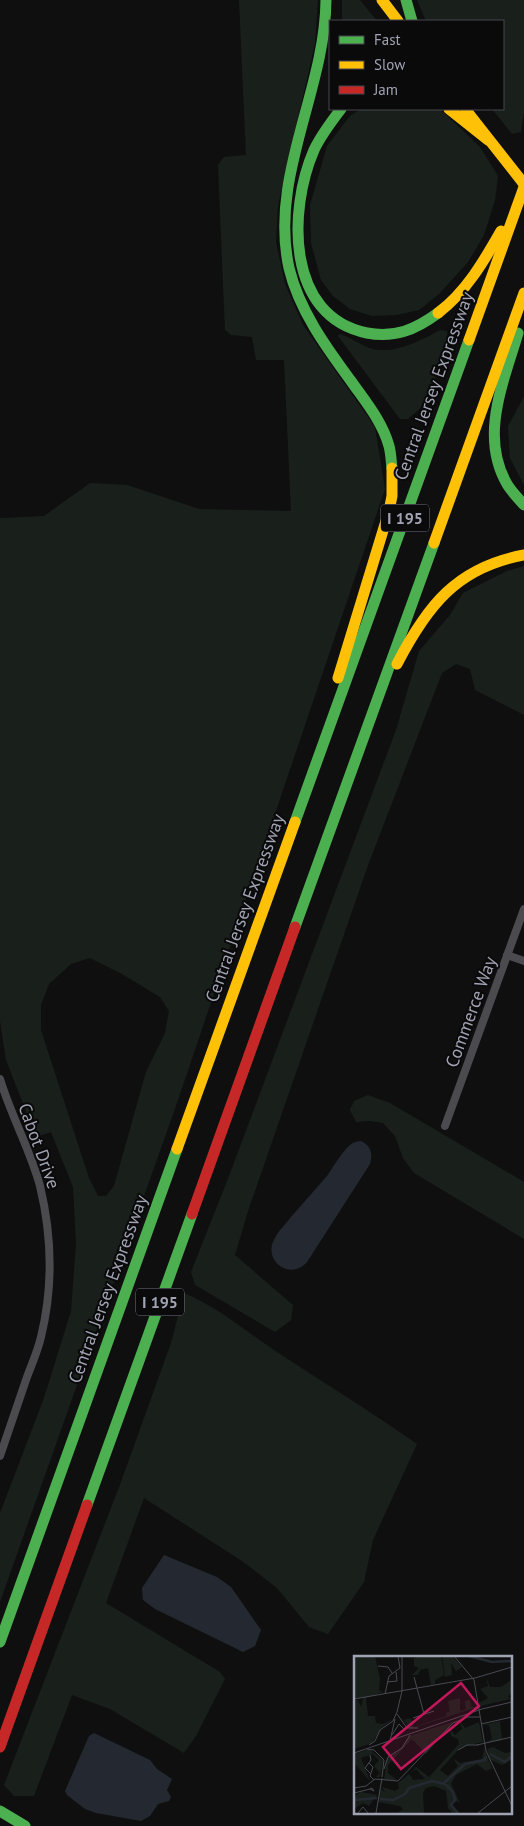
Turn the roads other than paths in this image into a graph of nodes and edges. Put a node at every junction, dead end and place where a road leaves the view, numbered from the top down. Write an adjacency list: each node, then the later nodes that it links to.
1 (326, 0): 15 (main road)
2 (382, 0): 4 (main road)
3 (406, 0): 5 (main road)
4 (397, 20)
5 (412, 20)
6 (340, 110): 10 (main road)
7 (450, 110): 9 (main road)
8 (466, 110): 9 (main road)
9 (488, 140): 10 (main road)
10 (524, 187): 15 (main road, Central Jersey Expressway / I 195)
11 (524, 292): 16 (main road, I 195)
12 (524, 311): 13 (main road)
13 (524, 505)
14 (524, 555): 16 (main road)
15 (287, 845): 23 (main road, Central Jersey Expressway / I 195)
16 (320, 858): 24 (main road, I 195)
17 (524, 908): 18 (street, Commerce Way)
18 (507, 955): 19 (street); 21 (street, Commerce Way)
19 (524, 962)
20 (0, 1080): 22 (street, Cabot Drive)
21 (445, 1126)
22 (0, 1456)
23 (0, 1642)
24 (0, 1746)
25 (0, 1811): 26 (main road)
26 (25, 1826)

